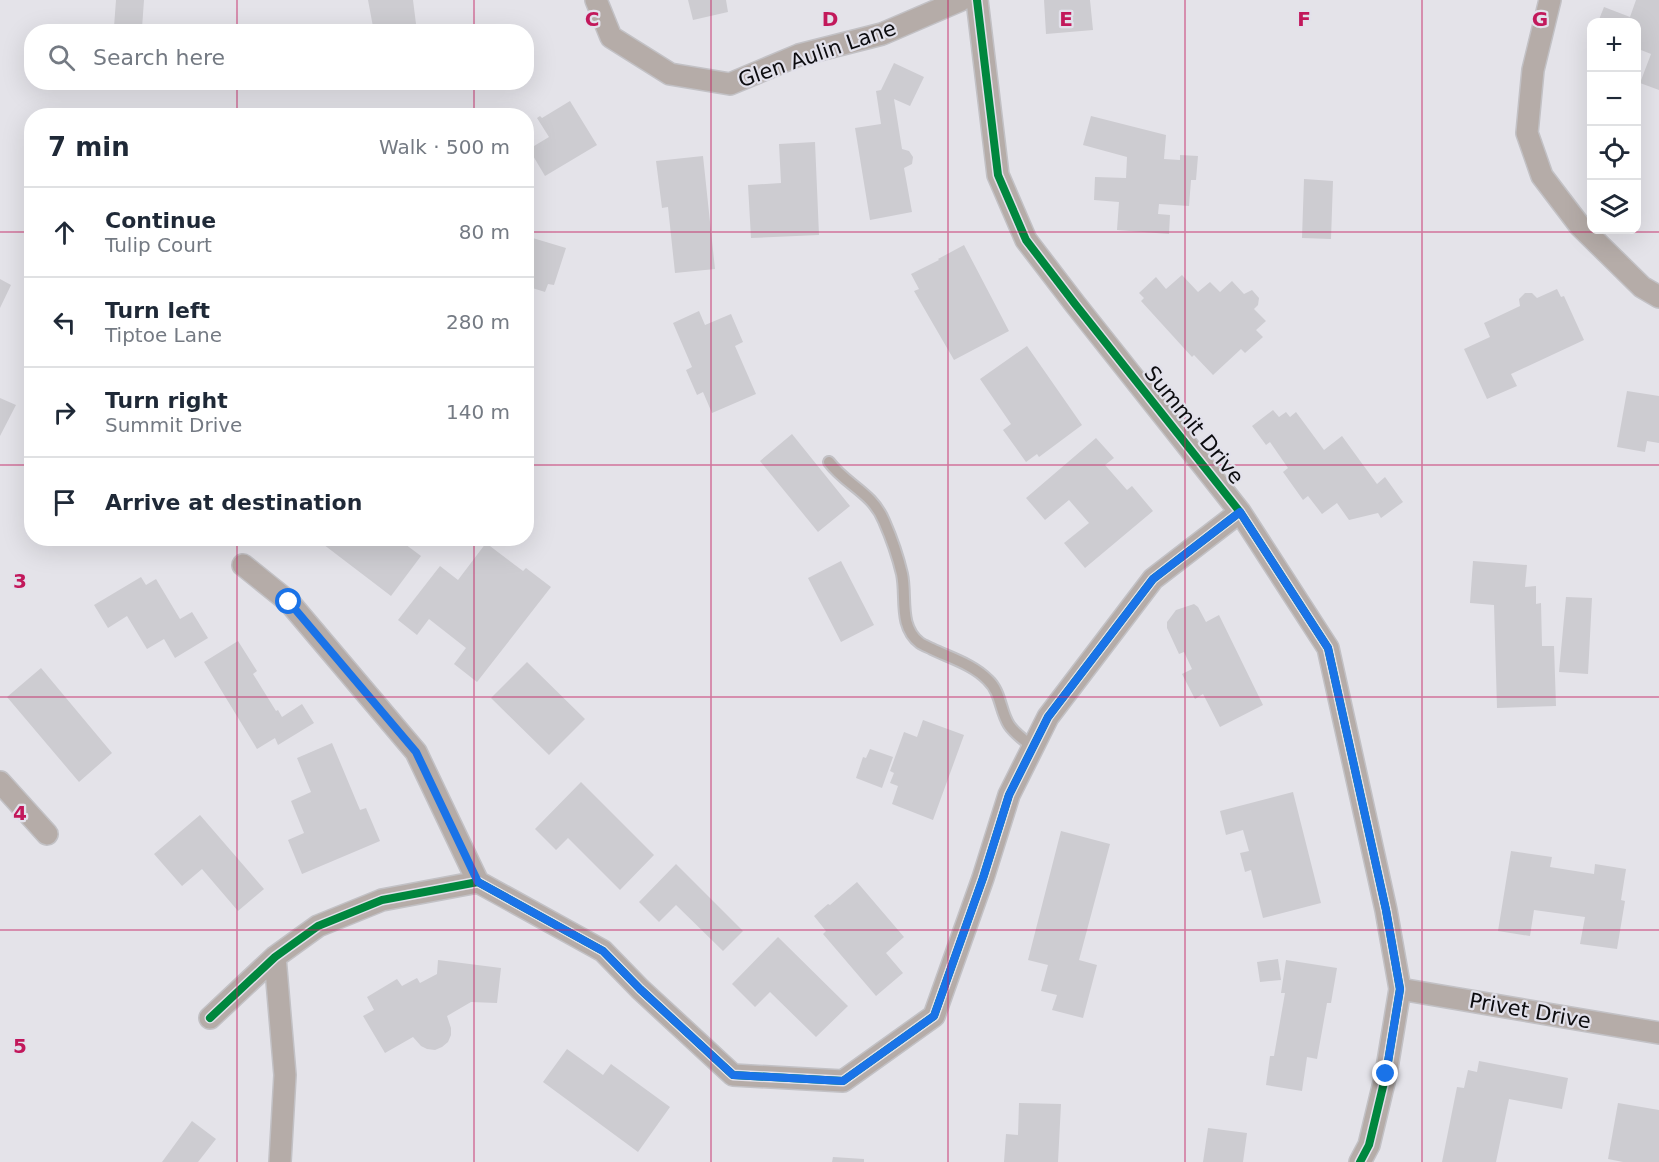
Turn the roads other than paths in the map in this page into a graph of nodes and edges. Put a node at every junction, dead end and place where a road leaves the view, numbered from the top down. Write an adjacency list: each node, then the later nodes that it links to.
1 (596, 0): 2 (street, Glen Aulin Lane)
2 (961, 0)
3 (977, 0): 7 (street, Summit Drive)
4 (1550, 0): 5 (street)
5 (1659, 297)
6 (828, 462): 9 (lane)
7 (1240, 512): 9 (street); 14 (street, Summit Drive)
8 (243, 565): 12 (street)
9 (1033, 747): 12 (street)
10 (0, 782): 11 (street)
11 (47, 834)
12 (478, 882): 13 (street)
13 (275, 957): 15 (street); 17 (street)
14 (1400, 989): 16 (street, Privet Drive); 18 (street, Summit Drive)
15 (210, 1018)
16 (1659, 1033)
17 (280, 1162)
18 (1360, 1162)

